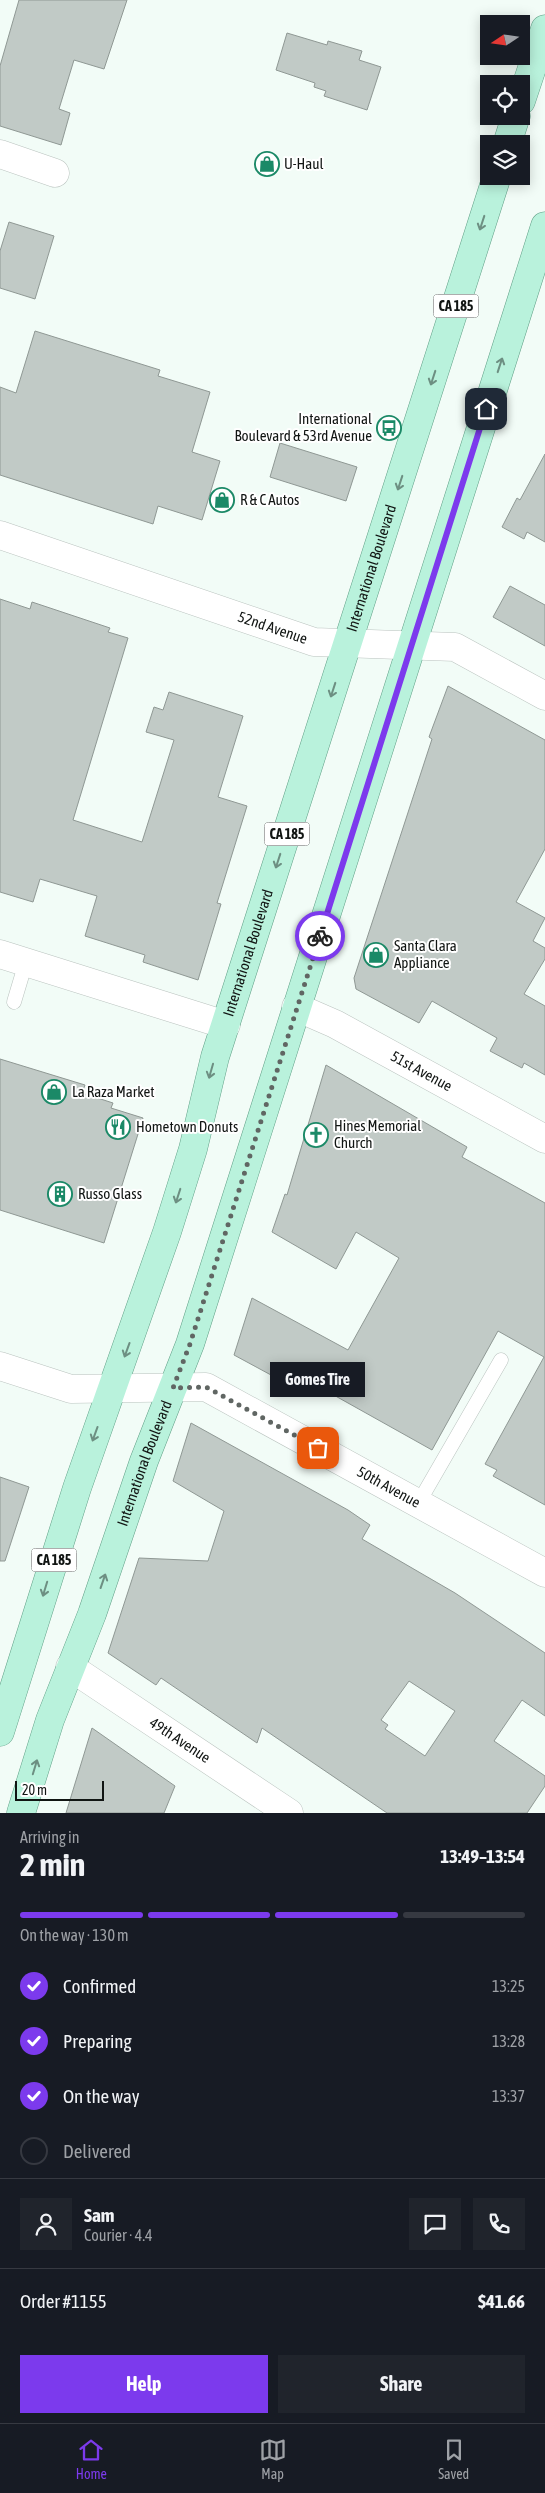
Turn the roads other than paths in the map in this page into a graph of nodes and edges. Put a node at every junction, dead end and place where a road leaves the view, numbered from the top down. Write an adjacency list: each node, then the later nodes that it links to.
1 (545, 29): 2 (main road)
2 (530, 75)
3 (0, 154): 4 (street)
4 (55, 173)
5 (494, 185): 8 (main road, International Boulevard / CA 185, one-way to 8)
6 (544, 232): 9 (main road, International Boulevard, one-way to 6)
7 (0, 535): 8 (street, 52nd Avenue)
8 (348, 643): 9 (street, 52nd Avenue); 15 (main road, International Boulevard / CA 185, one-way to 15)
9 (411, 646): 10 (street, 52nd Avenue); 14 (main road, International Boulevard)
10 (545, 696)
11 (0, 954): 12 (street)
12 (26, 962): 13 (lane); 15 (street)
13 (14, 1002)
14 (296, 1007): 16 (street, 51st Avenue); 19 (main road, International Boulevard)
15 (226, 1024): 20 (main road, International Boulevard / CA 185, one-way to 20)
16 (545, 1139)
17 (501, 1360): 21 (lane)
18 (0, 1366): 20 (street, 50th Avenue)
19 (173, 1388): 20 (street, 50th Avenue); 21 (street, 50th Avenue); 23 (main road, International Boulevard, one-way to 19)
20 (112, 1389): 24 (main road, International Boulevard / CA 185, one-way to 24)
21 (420, 1502): 22 (street, 50th Avenue)
22 (545, 1573)
23 (70, 1667): 25 (main road, International Boulevard, one-way to 23); 26 (street, 49th Avenue)
24 (0, 1732)
25 (21, 1813)
26 (289, 1813)

